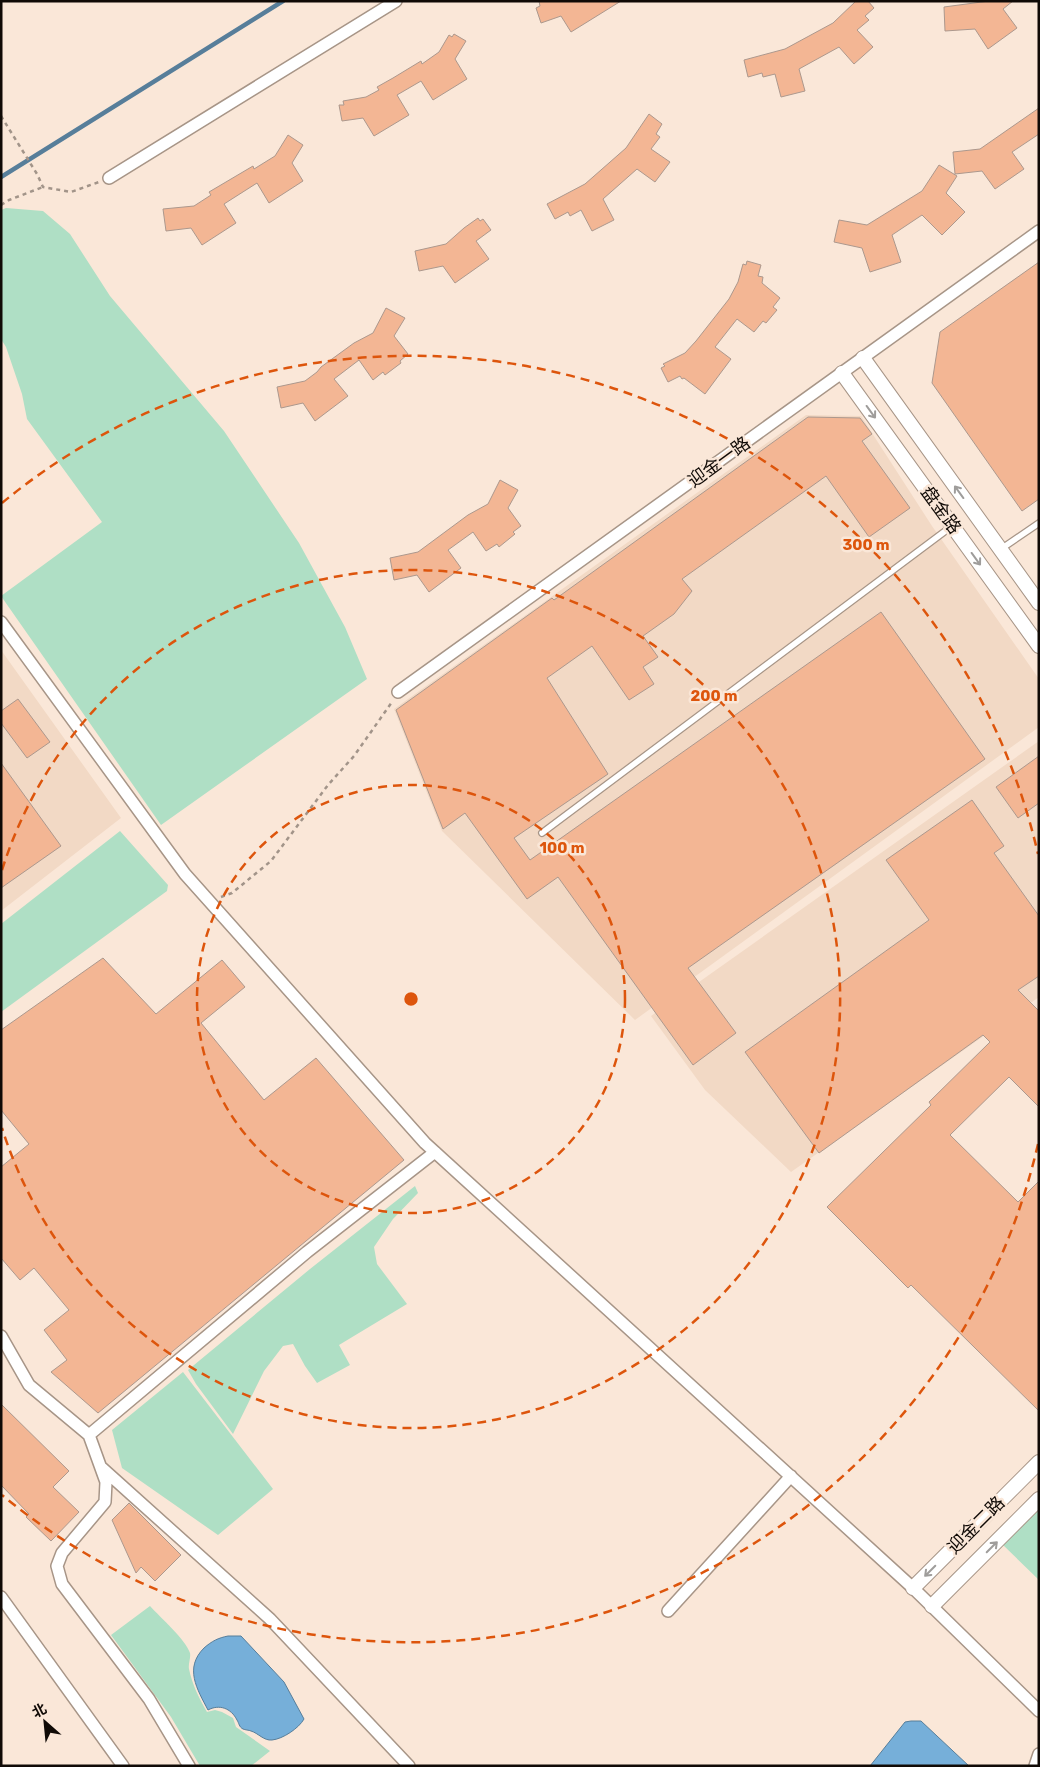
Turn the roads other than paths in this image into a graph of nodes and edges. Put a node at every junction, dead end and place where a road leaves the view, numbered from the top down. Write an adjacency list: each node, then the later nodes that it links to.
1 (396, 1): 2 (street)
2 (109, 178)
3 (1039, 231): 4 (street, 迎金一路)
4 (863, 358): 5 (street, 迎金一路); 8 (street, 盘金路, one-way to 4)
5 (842, 373): 7 (street, 盘金路, one-way to 7); 12 (street, 迎金一路)
6 (1039, 523): 8 (lane)
7 (952, 526): 11 (street, 盘金路, one-way to 11); 13 (lane)
8 (1000, 550): 9 (street, 盘金路)
9 (1039, 603)
10 (1, 622): 14 (street)
11 (1039, 646)
12 (398, 692)
13 (542, 834)
14 (435, 1152): 16 (street); 19 (street)
15 (1, 1336): 16 (street)
16 (89, 1434): 18 (street)
17 (1039, 1462): 21 (street, 迎金二路, one-way to 21)
18 (100, 1467): 27 (street); 28 (street)
19 (791, 1476): 21 (street); 24 (street)
20 (1039, 1499): 23 (street, 迎金二路, one-way to 20)
21 (914, 1588): 23 (street)
22 (1, 1597): 26 (street)
23 (932, 1606): 25 (street)
24 (668, 1610)
25 (1039, 1711)
26 (122, 1766)
27 (189, 1766)
28 (409, 1766)

